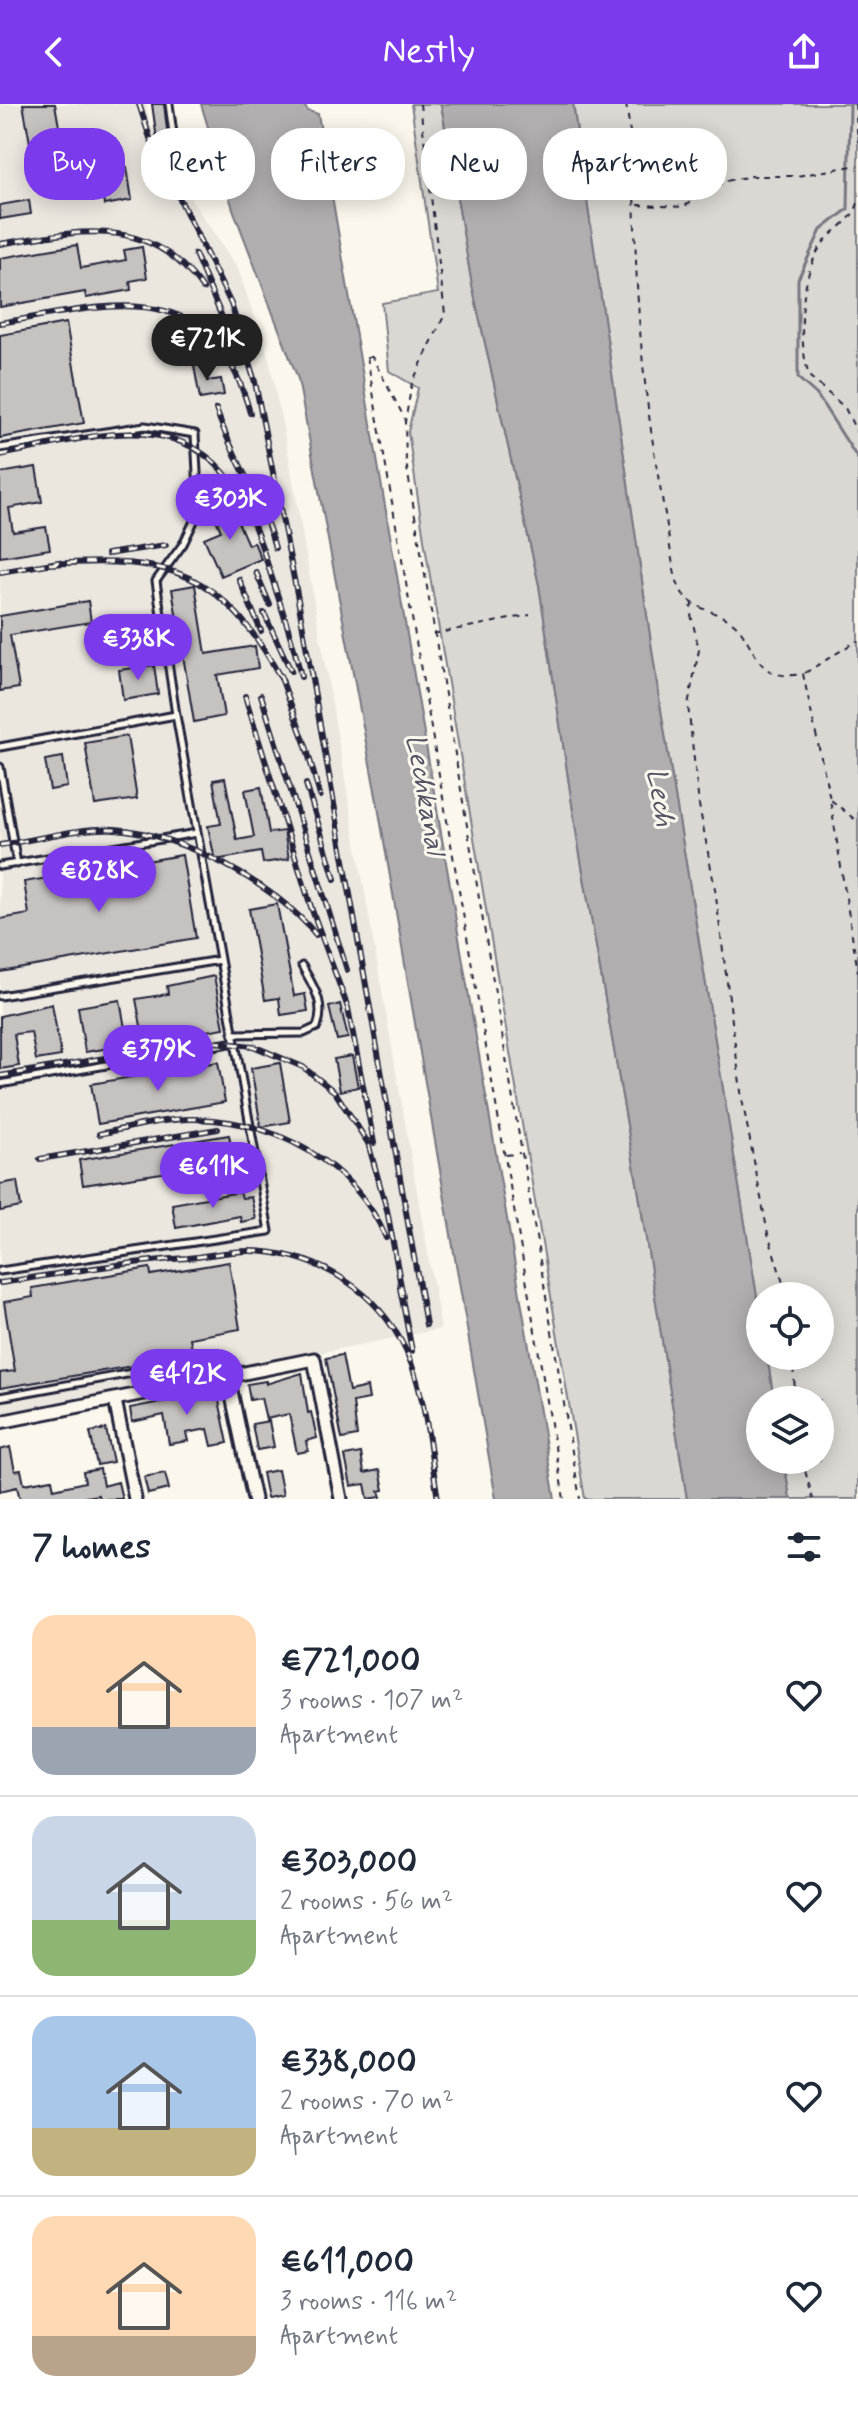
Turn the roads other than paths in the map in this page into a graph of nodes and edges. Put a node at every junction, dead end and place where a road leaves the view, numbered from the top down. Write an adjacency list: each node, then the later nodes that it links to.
1 (169, 104): 2 (lane)
2 (172, 128)
3 (0, 448): 4 (lane)
4 (176, 715): 5 (lane); 7 (lane)
5 (0, 747)
6 (0, 767): 8 (lane)
7 (197, 833): 8 (lane); 10 (lane)
8 (17, 864): 9 (lane)
9 (0, 866)
10 (220, 960): 12 (lane); 13 (lane)
11 (302, 966): 13 (lane)
12 (0, 996)
13 (233, 1034): 14 (lane)
14 (235, 1042): 15 (lane); 16 (lane)
15 (0, 1084)
16 (0, 1271)
17 (182, 1364): 19 (lane)
18 (228, 1377): 20 (street); 23 (street); 24 (street)
19 (0, 1397)
20 (115, 1400): 21 (street); 22 (street)
21 (0, 1422)
22 (135, 1499)
23 (254, 1499)
24 (341, 1499)

